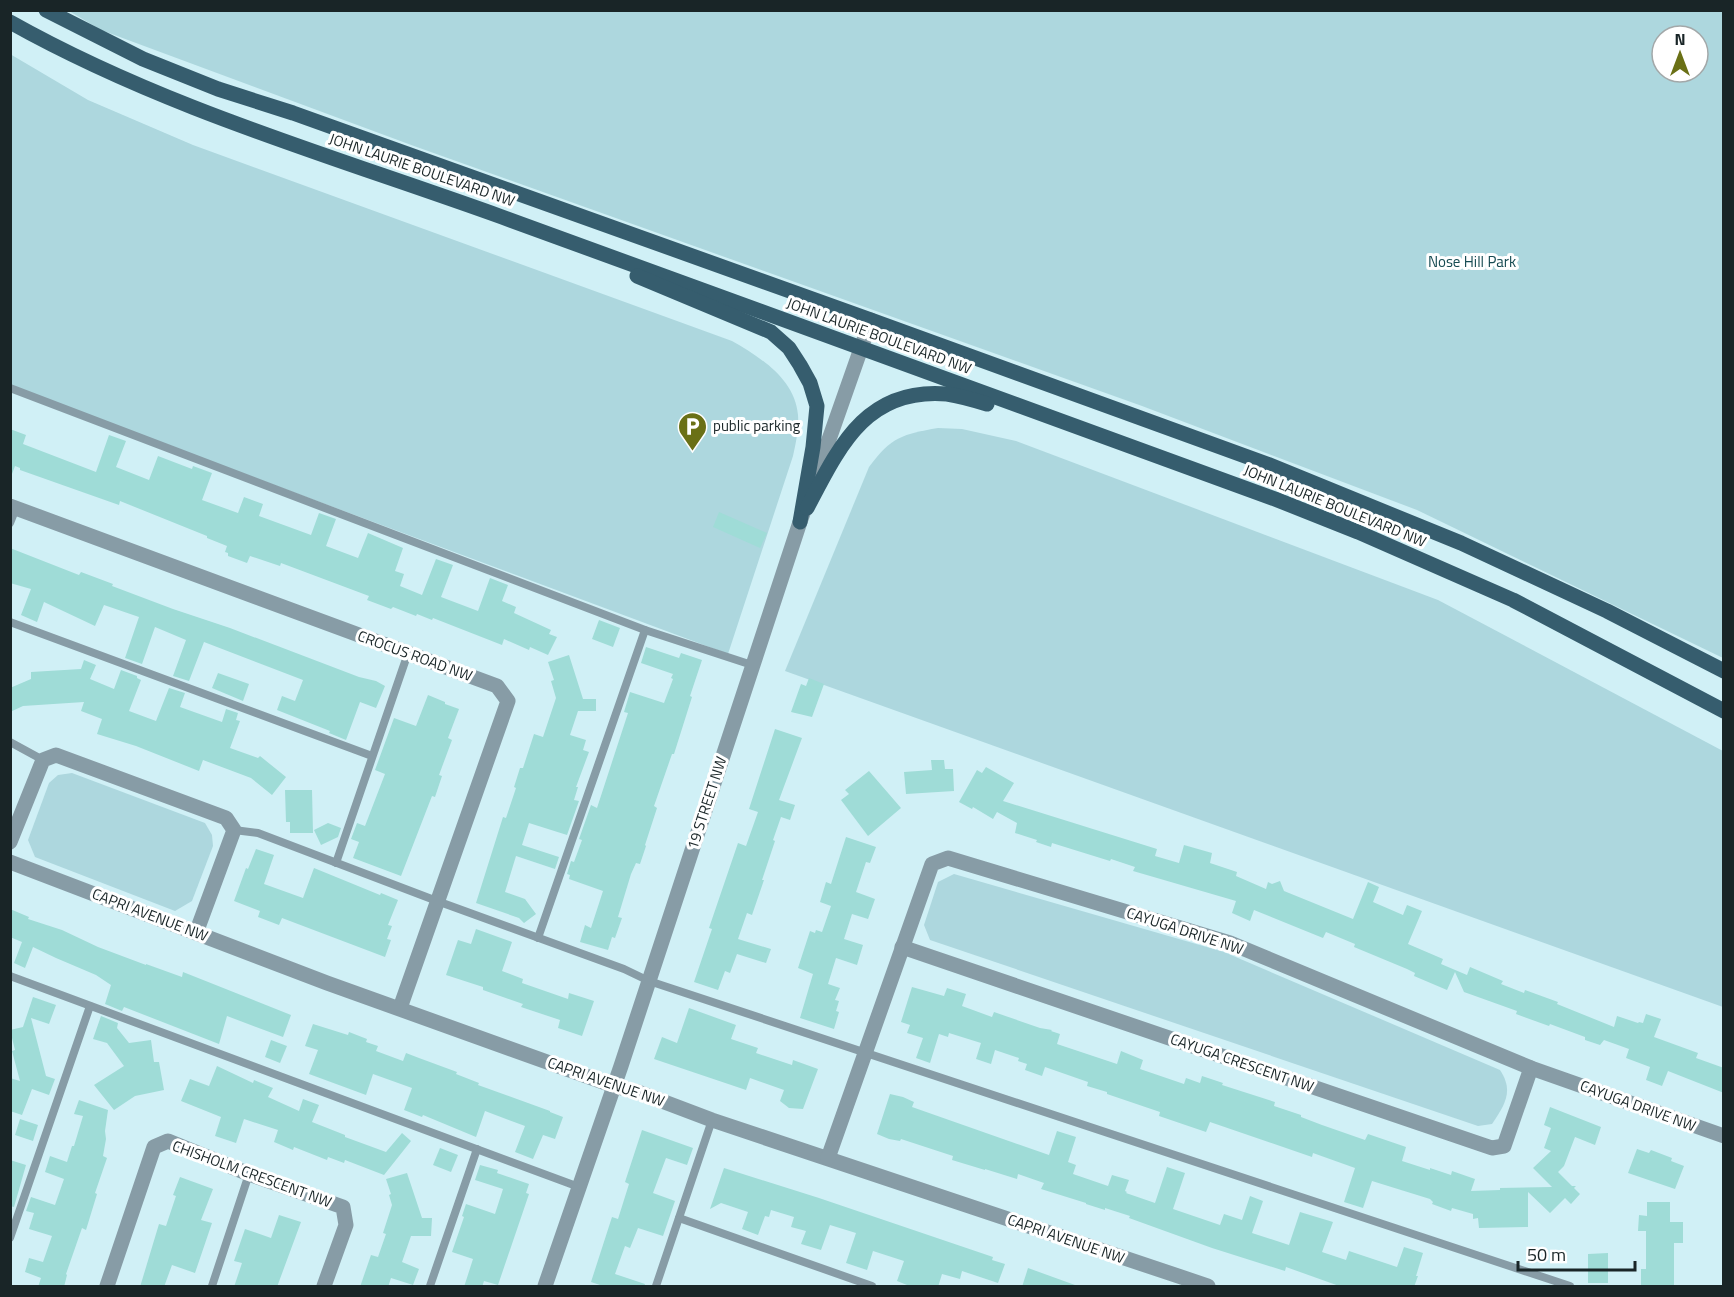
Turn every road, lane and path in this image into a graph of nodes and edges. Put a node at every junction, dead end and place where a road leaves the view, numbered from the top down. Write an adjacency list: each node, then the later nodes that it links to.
1 (46, 10): 4 (main road, JOHN LAURIE BOULEVARD NW)
2 (10, 22): 3 (main road, JOHN LAURIE BOULEVARD NW)
3 (503, 217): 5 (main road, JOHN LAURIE BOULEVARD NW); 9 (main road)
4 (871, 320): 5 (street, 19 STREET NW); 15 (main road, JOHN LAURIE BOULEVARD NW)
5 (861, 348): 7 (main road, JOHN LAURIE BOULEVARD NW); 9 (street, 19 STREET NW)
6 (10, 388): 12 (lane)
7 (1060, 422): 9 (main road); 16 (main road, JOHN LAURIE BOULEVARD NW)
8 (13, 507): 10 (lane); 13 (street, CROCUS ROAD NW)
9 (800, 522): 14 (street, 19 STREET NW)
10 (10, 523)
11 (10, 622): 18 (lane)
12 (645, 630): 14 (lane); 26 (lane)
13 (408, 653): 18 (lane); 24 (street, CROCUS ROAD NW)
14 (752, 665): 29 (street, 19 STREET NW)
15 (1724, 671)
16 (1724, 711)
17 (10, 742): 19 (lane)
18 (372, 756): 23 (lane)
19 (43, 760): 20 (street); 21 (street)
20 (234, 830): 23 (lane); 25 (street)
21 (10, 842)
22 (10, 862): 25 (street, CAPRI AVENUE NW)
23 (336, 863): 24 (lane)
24 (437, 901): 26 (lane); 31 (street, CROCUS ROAD NW)
25 (196, 933): 31 (street, CAPRI AVENUE NW)
26 (538, 938): 29 (lane)
27 (902, 947): 32 (street, CAYUGA DRIVE NW); 33 (street, CAYUGA CRESCENT NW); 33 (street, CAYUGA DRIVE NW)
28 (10, 976): 30 (lane)
29 (649, 981): 32 (lane); 34 (street, 19 STREET NW)
30 (90, 1006): 37 (lane); 42 (lane)
31 (400, 1008): 34 (street, CAPRI AVENUE NW)
32 (865, 1053): 38 (street, CAYUGA DRIVE NW); 51 (lane)
33 (1531, 1068): 36 (street, CAYUGA DRIVE NW)
34 (614, 1086): 35 (street, CAPRI AVENUE NW); 40 (street, 19 STREET NW)
35 (712, 1120): 38 (street, CAPRI AVENUE NW); 41 (lane)
36 (1724, 1136)
37 (477, 1149): 40 (lane); 46 (lane)
38 (828, 1158): 50 (street, CAPRI AVENUE NW)
39 (249, 1174): 43 (street, CHISHOLM CRESCENT NW); 44 (lane); 45 (street, CHISHOLM CRESCENT NW)
40 (579, 1187): 47 (street, 19 STREET NW)
41 (679, 1218): 48 (lane); 49 (lane)
42 (10, 1238)
43 (107, 1287)
44 (212, 1287)
45 (324, 1287)
46 (430, 1287)
47 (545, 1287)
48 (656, 1287)
49 (872, 1287)
50 (1208, 1287)
51 (1570, 1287)

